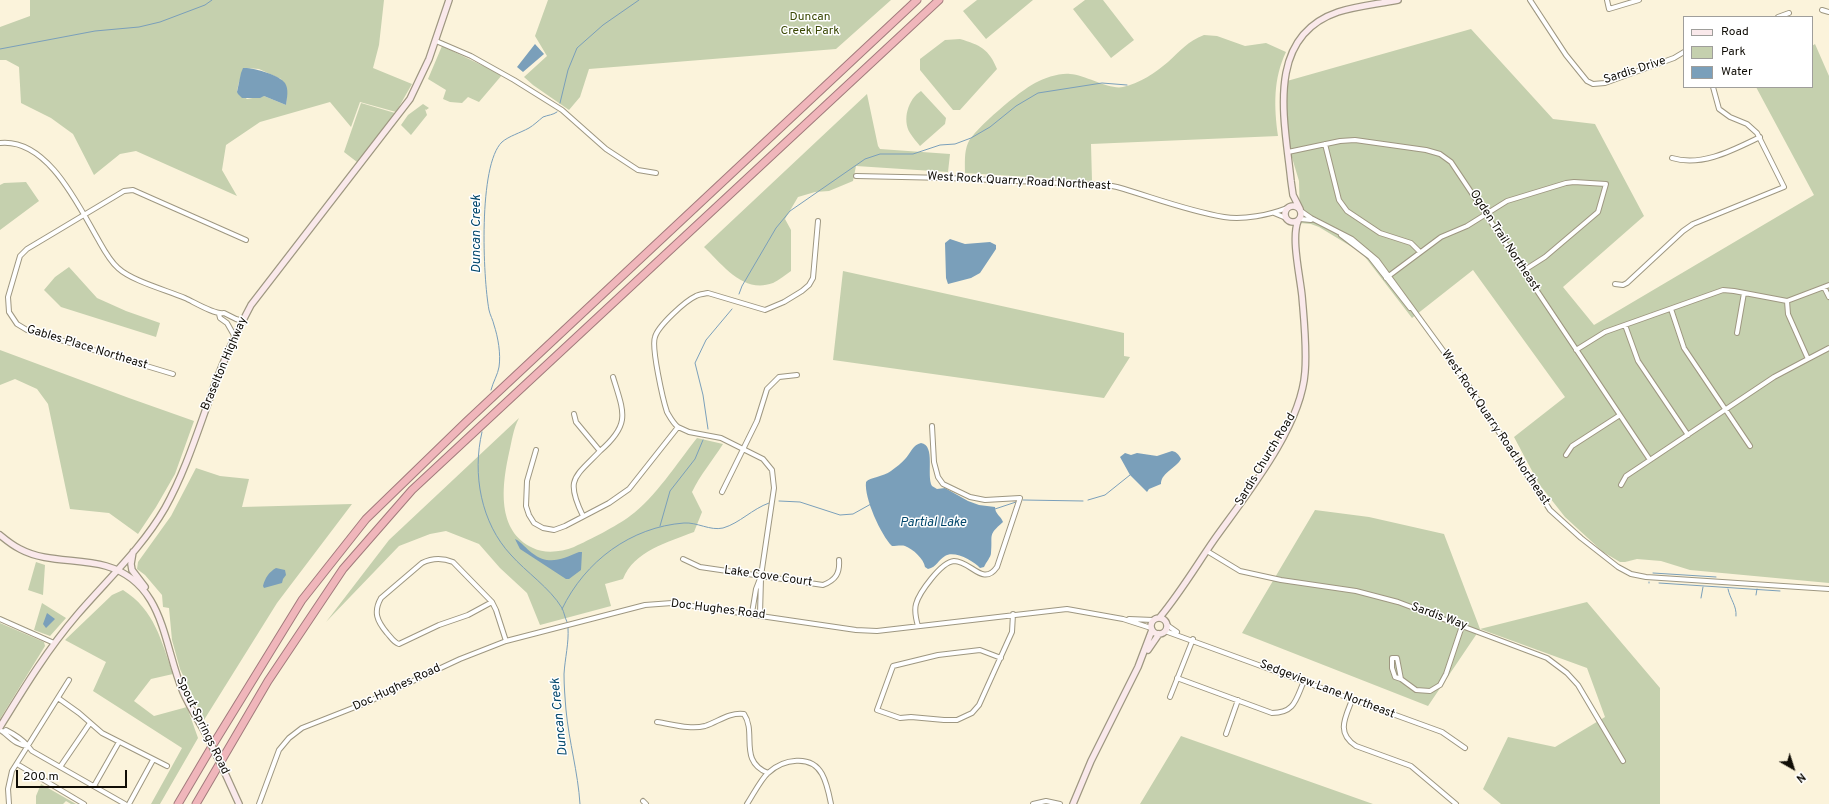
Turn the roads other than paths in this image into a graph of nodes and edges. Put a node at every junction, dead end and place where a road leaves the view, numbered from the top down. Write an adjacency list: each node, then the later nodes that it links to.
1 (449, 0): 12 (street, Braselton Highway)
2 (917, 0): 121 (highway)
3 (939, 0): 122 (highway)
4 (1398, 0): 18 (street)
5 (1530, 0): 13 (street, Sardis Drive)
6 (1606, 0): 7 (street)
7 (1639, 0)
8 (1822, 10): 9 (street)
9 (1829, 12)
10 (1790, 13): 11 (street)
11 (1781, 16)
12 (436, 41): 20 (street); 44 (street, Braselton Highway)
13 (1683, 53)
14 (1713, 88): 15 (street)
15 (1760, 137): 19 (street); 37 (street)
16 (0, 143): 27 (street)
17 (1325, 144): 18 (street, Ogden Trail Northeast); 26 (street, Ogden Trail Northeast); 34 (street)
18 (1288, 152): 22 (street)
19 (1672, 158)
20 (656, 173)
21 (856, 176): 25 (street, West Rock Quarry Road Northeast)
22 (1293, 195): 23 (street); 24 (street)
23 (1289, 207): 24 (street); 25 (street, West Rock Quarry Road Northeast); 28 (street)
24 (1300, 210): 29 (street); 30 (street, West Rock Quarry Road Northeast)
25 (1274, 213): 28 (street, West Rock Quarry Road Northeast)
26 (1485, 213): 34 (street); 35 (street, Ogden Trail Northeast); 35 (street)
27 (83, 214): 33 (street, Gables Place Northeast); 43 (street); 51 (street, Gables Place Northeast)
28 (1287, 219): 29 (street); 32 (street, Sardis Church Road)
29 (1299, 220): 30 (street, West Rock Quarry Road Northeast); 32 (street, Sardis Church Road)
30 (1316, 220): 36 (street, West Rock Quarry Road Northeast)
31 (818, 221): 58 (street)
32 (1294, 234): 71 (street, Sardis Church Road)
33 (246, 240)
34 (1420, 252): 36 (street)
35 (1523, 271): 49 (street, Ogden Trail Northeast)
36 (1388, 277): 76 (street, West Rock Quarry Road Northeast)
37 (1615, 284)
38 (1827, 286): 40 (street); 41 (street)
39 (1744, 293): 41 (street); 42 (street); 46 (street)
40 (1829, 297)
41 (1787, 301): 50 (street)
42 (1670, 309): 45 (street); 54 (street)
43 (219, 314): 44 (street); 47 (street)
44 (243, 321): 47 (street, Braselton Highway)
45 (1625, 325): 49 (street); 59 (street)
46 (1737, 333)
47 (235, 338): 70 (street, Braselton Highway)
48 (1829, 348): 50 (street)
49 (1576, 350): 56 (street, Ogden Trail Northeast)
50 (1808, 359): 54 (street)
51 (173, 374)
52 (797, 375): 61 (street)
53 (613, 377): 63 (street)
54 (1725, 411): 59 (street); 60 (street)
55 (574, 414): 63 (street)
56 (1620, 415): 64 (street); 65 (street, Ogden Trail Northeast)
57 (932, 426): 86 (street)
58 (678, 427): 61 (street); 68 (street)
59 (1688, 435): 65 (street)
60 (1750, 446)
61 (742, 449): 67 (street); 75 (street)
62 (536, 450): 68 (street)
63 (600, 451): 68 (street)
64 (1566, 456)
65 (1650, 460): 66 (street)
66 (1621, 485)
67 (722, 492)
68 (583, 516)
69 (0, 535): 74 (street, Spout Springs Road)
70 (133, 551): 74 (street, Braselton Highway); 77 (street)
71 (1207, 551): 85 (street, Sardis Church Road); 87 (street, Sardis Way)
72 (683, 559): 75 (street, Lake Cove Court)
73 (839, 560): 75 (street, Lake Cove Court)
74 (118, 570): 77 (street, Spout Springs Road); 92 (street, Braselton Highway)
75 (761, 576): 79 (street); 80 (street)
76 (1829, 589)
77 (147, 593): 123 (street, Spout Springs Road, bridge)
78 (492, 602): 78 (street); 91 (street)
79 (752, 613): 80 (street, Doc Hughes Road); 91 (street, Doc Hughes Road)
80 (760, 614): 86 (street, Doc Hughes Road)
81 (1013, 614): 82 (street, Doc Hughes Road); 86 (street, Doc Hughes Road); 93 (street)
82 (1123, 619): 84 (street, Doc Hughes Road); 88 (street, Doc Hughes Road)
83 (0, 620): 92 (street)
84 (1153, 620): 85 (street); 88 (street)
85 (1164, 623): 89 (street); 90 (street, Sedgeview Lane Northeast)
86 (918, 626)
87 (1462, 626): 96 (street); 111 (street, Sardis Way)
88 (1151, 629): 89 (street); 94 (street)
89 (1159, 634): 94 (street)
90 (1193, 639): 95 (street); 98 (street, Sedgeview Lane Northeast)
91 (506, 641): 124 (street, Doc Hughes Road)
92 (54, 643): 105 (street, Braselton Highway)
93 (1001, 658): 93 (street)
94 (1138, 667): 129 (street)
95 (1177, 678): 99 (street); 101 (street)
96 (1401, 679): 96 (street)
97 (70, 680): 100 (street)
98 (1304, 681): 101 (street); 102 (street, Sedgeview Lane Northeast)
99 (1170, 697)
100 (58, 698): 104 (street); 108 (street)
101 (1238, 700): 106 (street)
102 (1352, 700): 109 (street, Sedgeview Lane Northeast); 130 (street)
103 (657, 722): 115 (street)
104 (90, 723): 107 (street); 114 (street)
105 (1, 730): 108 (street)
106 (1226, 734)
107 (119, 742): 110 (street); 116 (street)
108 (28, 746): 112 (street); 114 (street)
109 (1465, 748)
110 (153, 760): 113 (street); 120 (street)
111 (1622, 761)
112 (17, 764): 117 (street); 118 (street)
113 (167, 766)
114 (60, 767): 116 (street)
115 (768, 773): 125 (street); 126 (street)
116 (94, 786): 119 (street)
117 (9, 804)
118 (84, 804)
119 (124, 804)
120 (129, 804)
121 (178, 804)
122 (196, 804)
123 (239, 804)
124 (260, 804)
125 (747, 804)
126 (832, 804)
127 (1033, 804): 128 (street)
128 (1060, 804)
129 (1073, 804)
130 (1456, 804)

